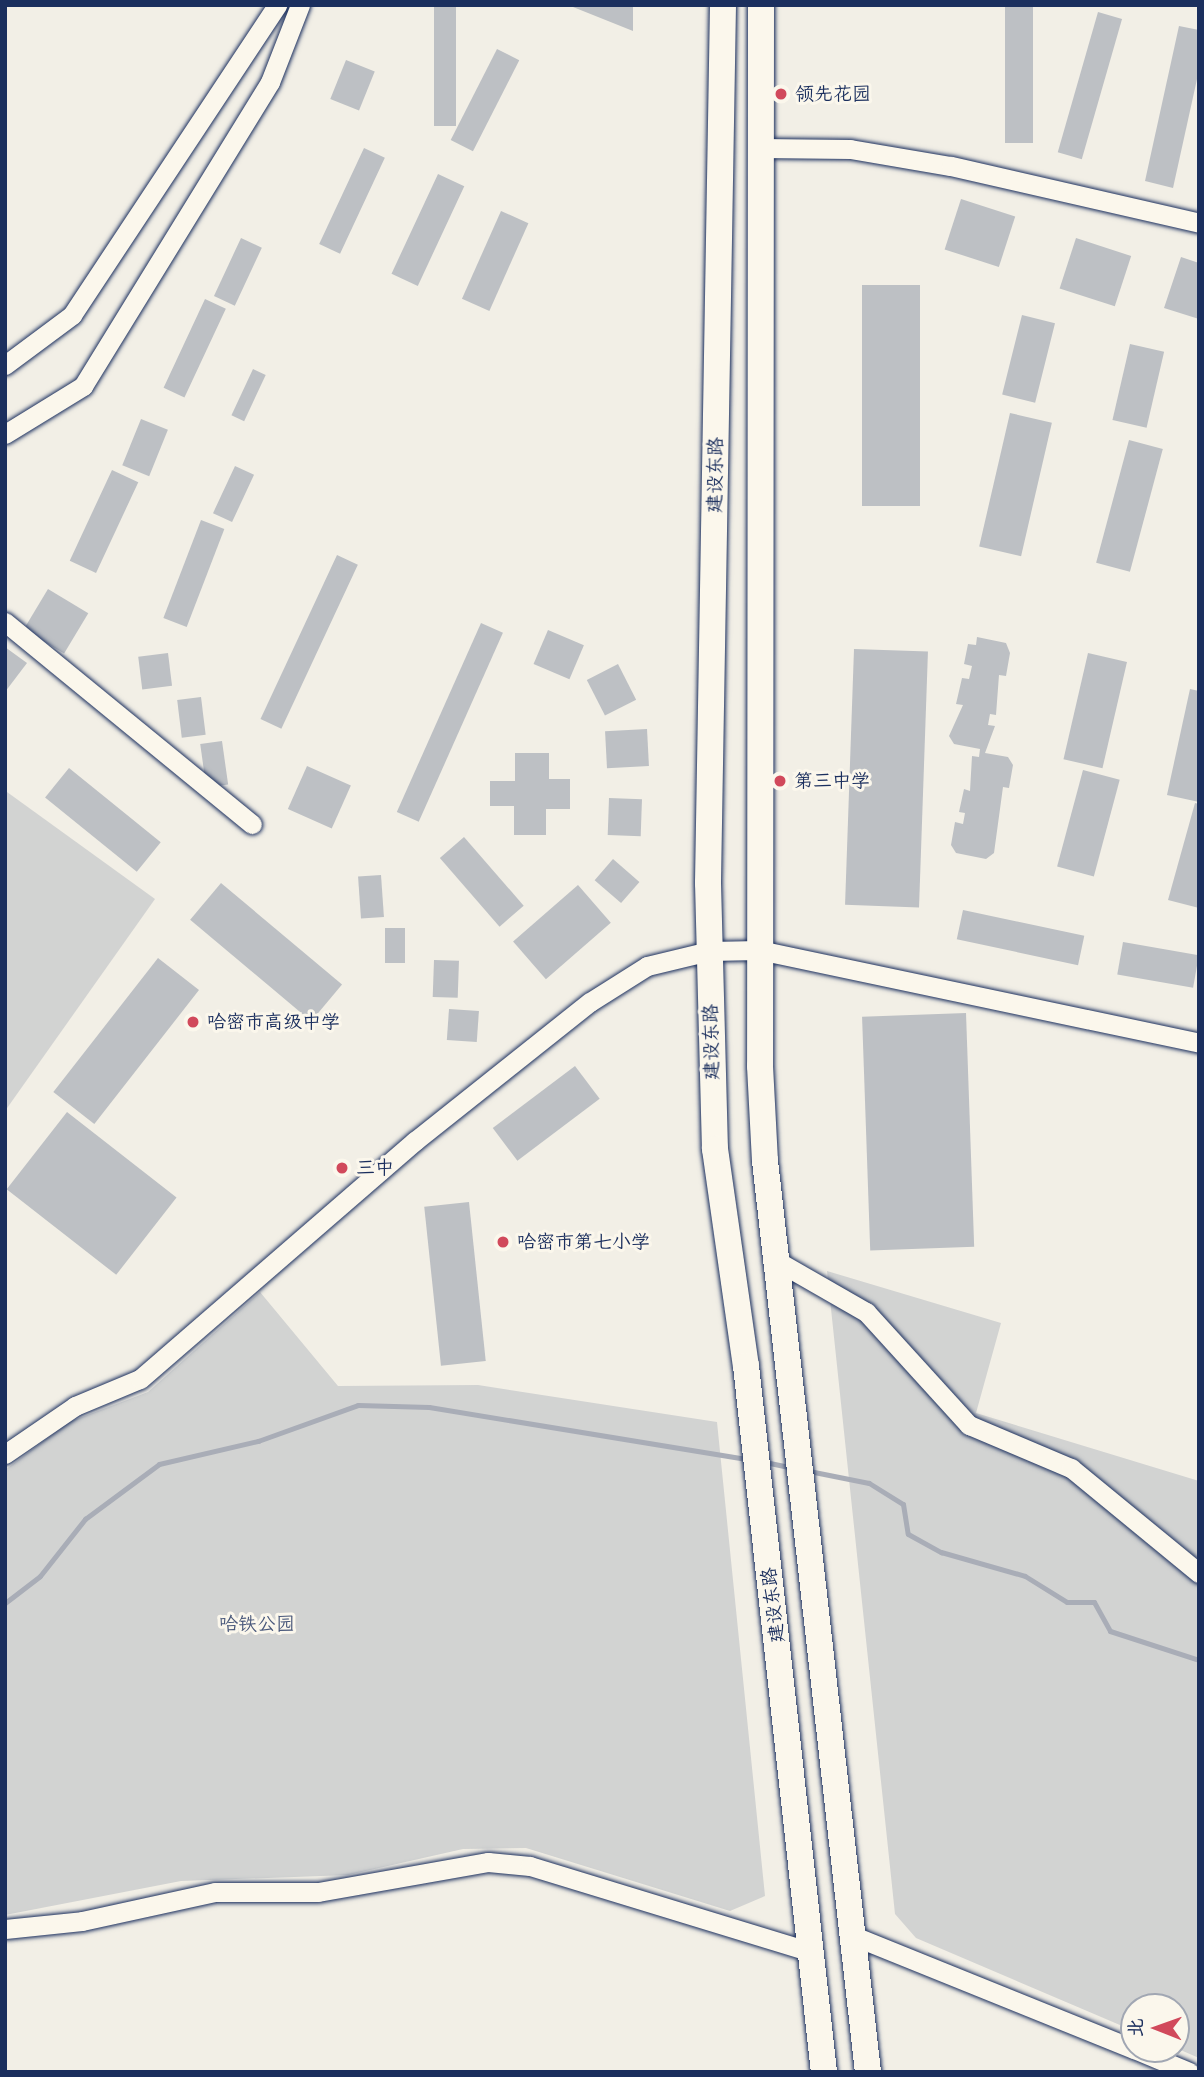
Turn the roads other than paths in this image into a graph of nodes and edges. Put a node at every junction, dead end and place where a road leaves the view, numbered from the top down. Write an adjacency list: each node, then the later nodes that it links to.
1 (277, 5): 7 (street)
2 (300, 5): 8 (street)
3 (723, 5): 12 (main road, 建设东路)
4 (761, 5): 5 (main road)
5 (760, 148): 6 (street); 11 (main road)
6 (1199, 223)
7 (5, 365)
8 (5, 434)
9 (5, 622): 10 (street)
10 (252, 824)
11 (759, 950): 12 (street); 13 (street); 14 (main road)
12 (709, 951): 15 (street); 19 (main road, 建设东路)
13 (1199, 1043)
14 (777, 1261): 16 (street); 18 (main road)
15 (5, 1454)
16 (1199, 1573)
17 (5, 1929): 19 (street)
18 (854, 1936): 20 (street); 23 (main road)
19 (812, 1952): 22 (main road, 建设东路)
20 (1120, 2043)
21 (1167, 2063): 24 (street)
22 (824, 2072)
23 (868, 2072)
24 (1189, 2072)

